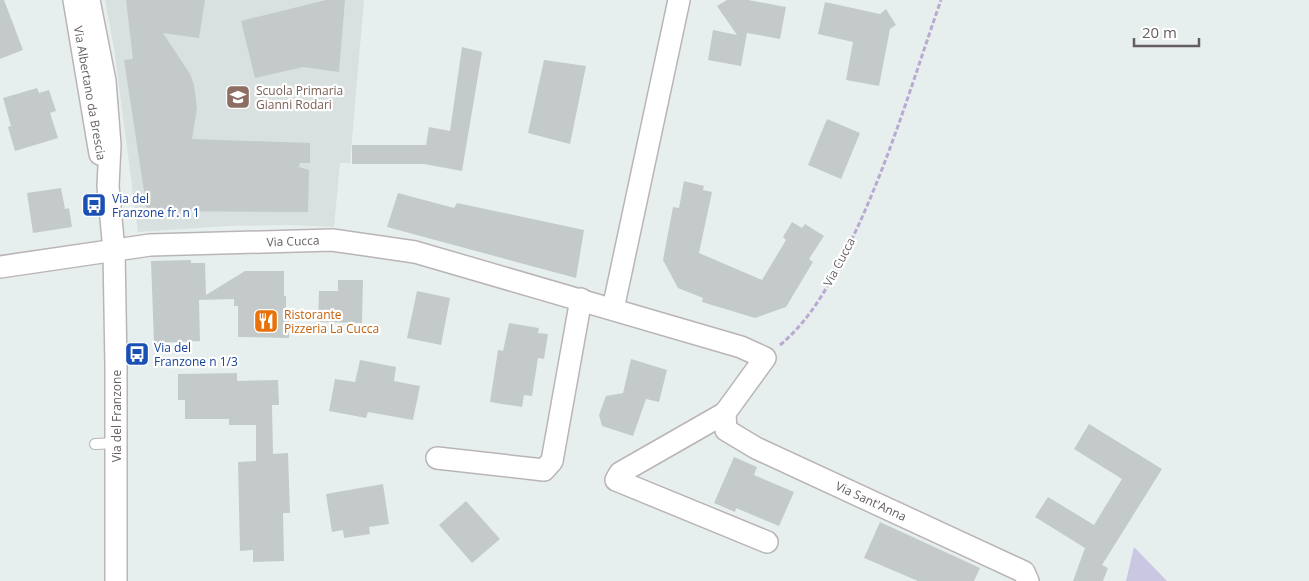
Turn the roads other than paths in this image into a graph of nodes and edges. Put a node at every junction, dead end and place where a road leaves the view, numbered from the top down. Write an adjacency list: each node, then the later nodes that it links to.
1 (74, 0): 4 (street, Via Albertano da Brescia)
2 (89, 0): 4 (street, Via Albertano da Brescia)
3 (679, 0): 8 (street)
4 (108, 186): 5 (street, Via Albertano da Brescia)
5 (114, 251): 6 (street, Via Cucca); 7 (street, Via Cucca); 10 (street, Via del Franzone)
6 (0, 267)
7 (581, 299): 8 (street, Via Cucca); 12 (street)
8 (613, 309): 9 (street, Via Cucca)
9 (725, 413): 13 (street); 15 (street, Via Sant'Anna)
10 (117, 443): 11 (lane); 14 (street, Via del Franzone)
11 (95, 444)
12 (436, 458)
13 (767, 542)
14 (116, 581)
15 (1028, 581)

